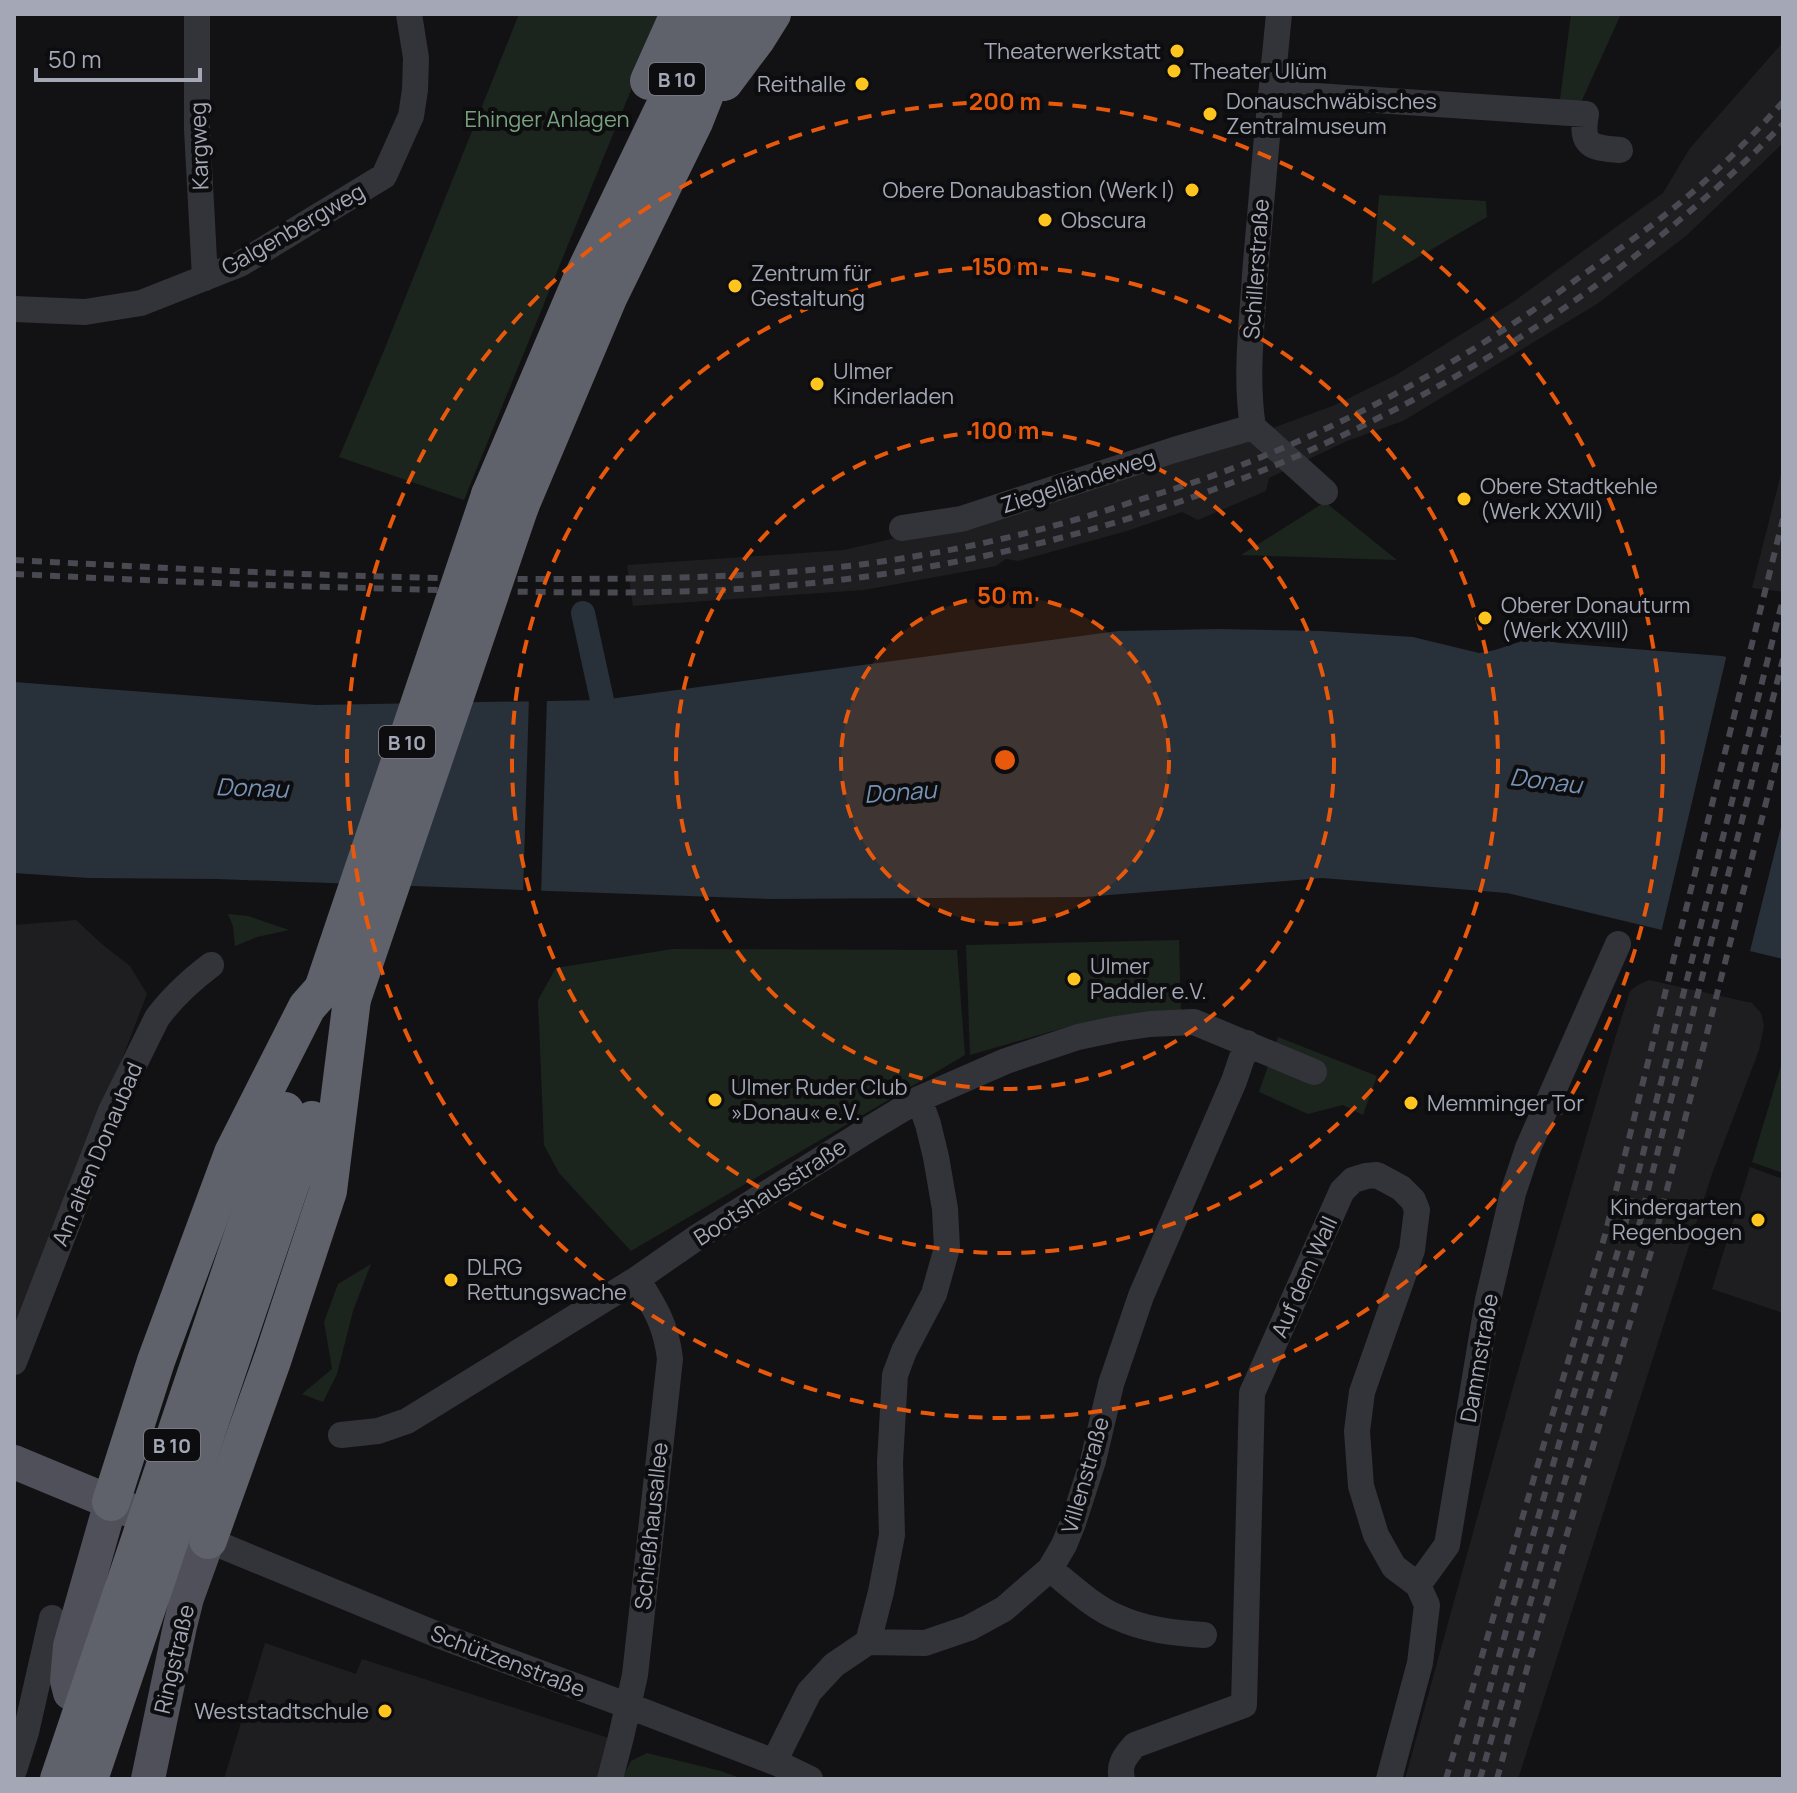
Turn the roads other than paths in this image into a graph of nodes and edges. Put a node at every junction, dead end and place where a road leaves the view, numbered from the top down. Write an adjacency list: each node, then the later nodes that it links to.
1 (197, 14): 12 (street, Kargweg)
2 (409, 14): 12 (street, Galgenbergweg)
3 (679, 14): 10 (highway)
4 (709, 14): 10 (highway, B 10)
5 (739, 14): 9 (highway, B 10)
6 (772, 14): 9 (highway)
7 (1279, 14): 8 (street, Schillerstraße)
8 (1271, 93): 11 (street); 14 (street, Schillerstraße)
9 (694, 122): 16 (highway, B 10)
10 (645, 145): 16 (highway, B 10)
11 (1620, 150)
12 (205, 278): 13 (street, Galgenbergweg)
13 (14, 309)
14 (1253, 427): 15 (street); 17 (street, Ziegelländeweg)
15 (1325, 492)
16 (505, 500): 20 (highway, B 10, bridge)
17 (902, 528)
18 (1618, 944): 32 (street, Dammstraße)
19 (211, 965): 26 (street, Am alten Donaubad)
20 (337, 994): 24 (highway, B 10); 29 (highway); 30 (highway)
21 (1247, 1043): 22 (street, Bootshausstraße); 23 (street, Bootshausstraße); 31 (street, Villenstraße)
22 (1314, 1072)
23 (919, 1099): 25 (street, Bootshausstraße); 35 (street)
24 (299, 1115): 40 (highway, B 10, bridge); 41 (highway, B 10, bridge)
25 (637, 1279): 27 (street, Bootshausstraße); 37 (street, Schießhausallee)
26 (14, 1362)
27 (341, 1435)
28 (14, 1462): 29 (main road)
29 (122, 1506): 36 (main road)
30 (199, 1537): 37 (street, Schützenstraße); 42 (main road, Ringstraße)
31 (1050, 1569): 34 (street); 35 (street, Villenstraße)
32 (1418, 1585): 45 (street, Auf dem Wall); 46 (street)
33 (52, 1618): 39 (street)
34 (1204, 1635)
35 (868, 1642): 38 (street)
36 (70, 1693)
37 (629, 1706): 38 (street, Schützenstraße); 43 (street, Schießhausallee)
38 (777, 1763): 44 (street, Schützenstraße)
39 (14, 1770)
40 (59, 1779)
41 (89, 1779)
42 (148, 1779)
43 (610, 1779)
44 (810, 1779)
45 (1122, 1779)
46 (1389, 1779)

